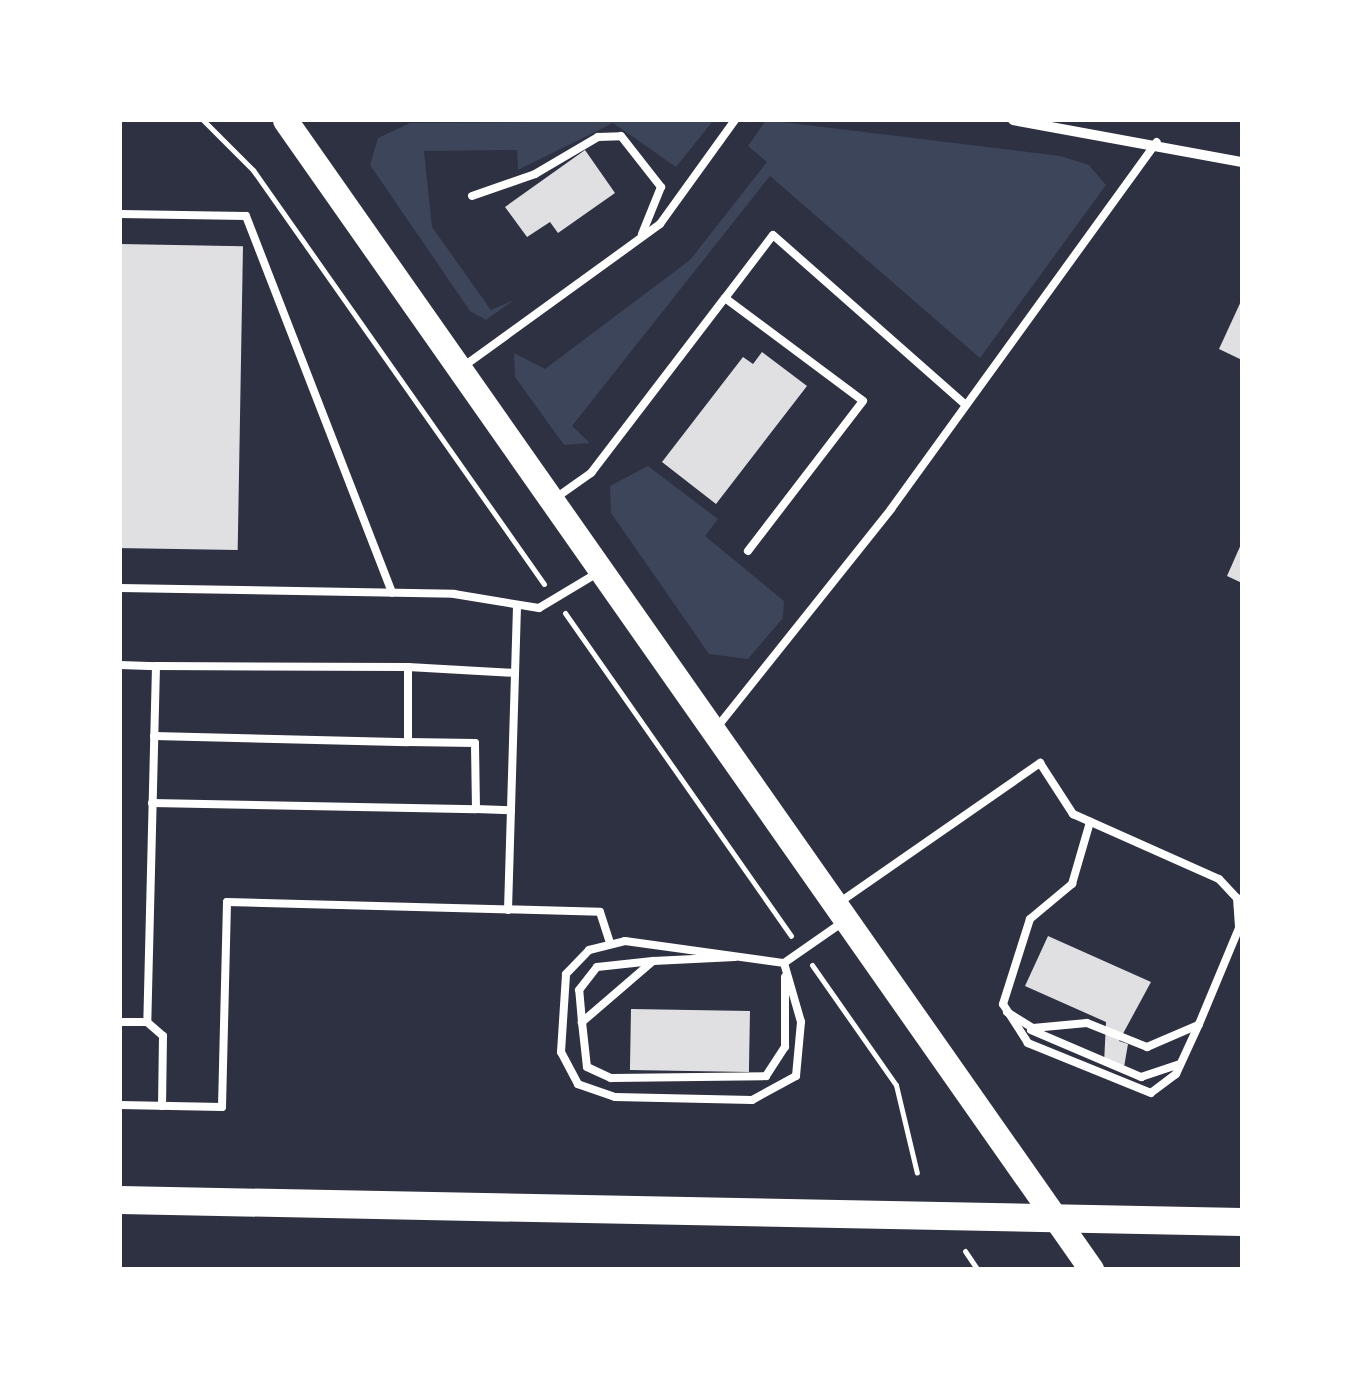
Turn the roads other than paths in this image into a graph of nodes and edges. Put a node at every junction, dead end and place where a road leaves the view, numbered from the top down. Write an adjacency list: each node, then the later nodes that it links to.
1 (286, 120): 10 (main road)
2 (735, 120): 8 (lane)
3 (1013, 120): 4 (street)
4 (1157, 142): 5 (street); 11 (lane)
5 (1242, 162)
6 (472, 196): 8 (lane)
7 (120, 214): 16 (lane)
8 (633, 246): 10 (lane)
9 (725, 298): 11 (lane); 12 (lane); 13 (lane)
10 (460, 368): 12 (main road)
11 (966, 406): 22 (lane)
12 (553, 499): 14 (main road)
13 (748, 551)
14 (603, 570): 17 (lane); 22 (main road)
15 (120, 588): 16 (lane)
16 (392, 593): 17 (lane)
17 (517, 607): 21 (lane)
18 (120, 665): 19 (lane)
19 (156, 666): 20 (lane); 23 (lane)
20 (408, 667): 21 (lane); 24 (lane)
21 (515, 673): 27 (lane)
22 (715, 729): 30 (main road)
23 (154, 736): 24 (lane); 25 (lane)
24 (408, 742): 26 (lane)
25 (152, 803): 26 (lane); 37 (lane)
26 (476, 809): 27 (lane)
27 (512, 810): 29 (lane)
28 (1090, 822): 30 (lane); 35 (lane); 39 (lane)
29 (508, 910): 31 (lane); 43 (lane)
30 (841, 912): 34 (lane); 45 (main road)
31 (610, 942): 32 (lane); 34 (lane)
32 (742, 956): 33 (lane); 34 (lane)
33 (653, 961): 38 (lane); 38 (lane)
34 (784, 963): 38 (lane)
35 (1003, 1004): 40 (lane); 41 (lane)
36 (120, 1022): 37 (lane)
37 (147, 1022): 43 (lane)
38 (582, 1022)
39 (1199, 1024): 40 (lane); 41 (lane)
40 (1023, 1026): 41 (lane)
41 (1181, 1064)
42 (120, 1106): 43 (lane)
43 (162, 1106)
44 (120, 1200): 45 (highway)
45 (1059, 1218): 46 (highway); 47 (main road)
46 (1242, 1222)
47 (1092, 1269)

